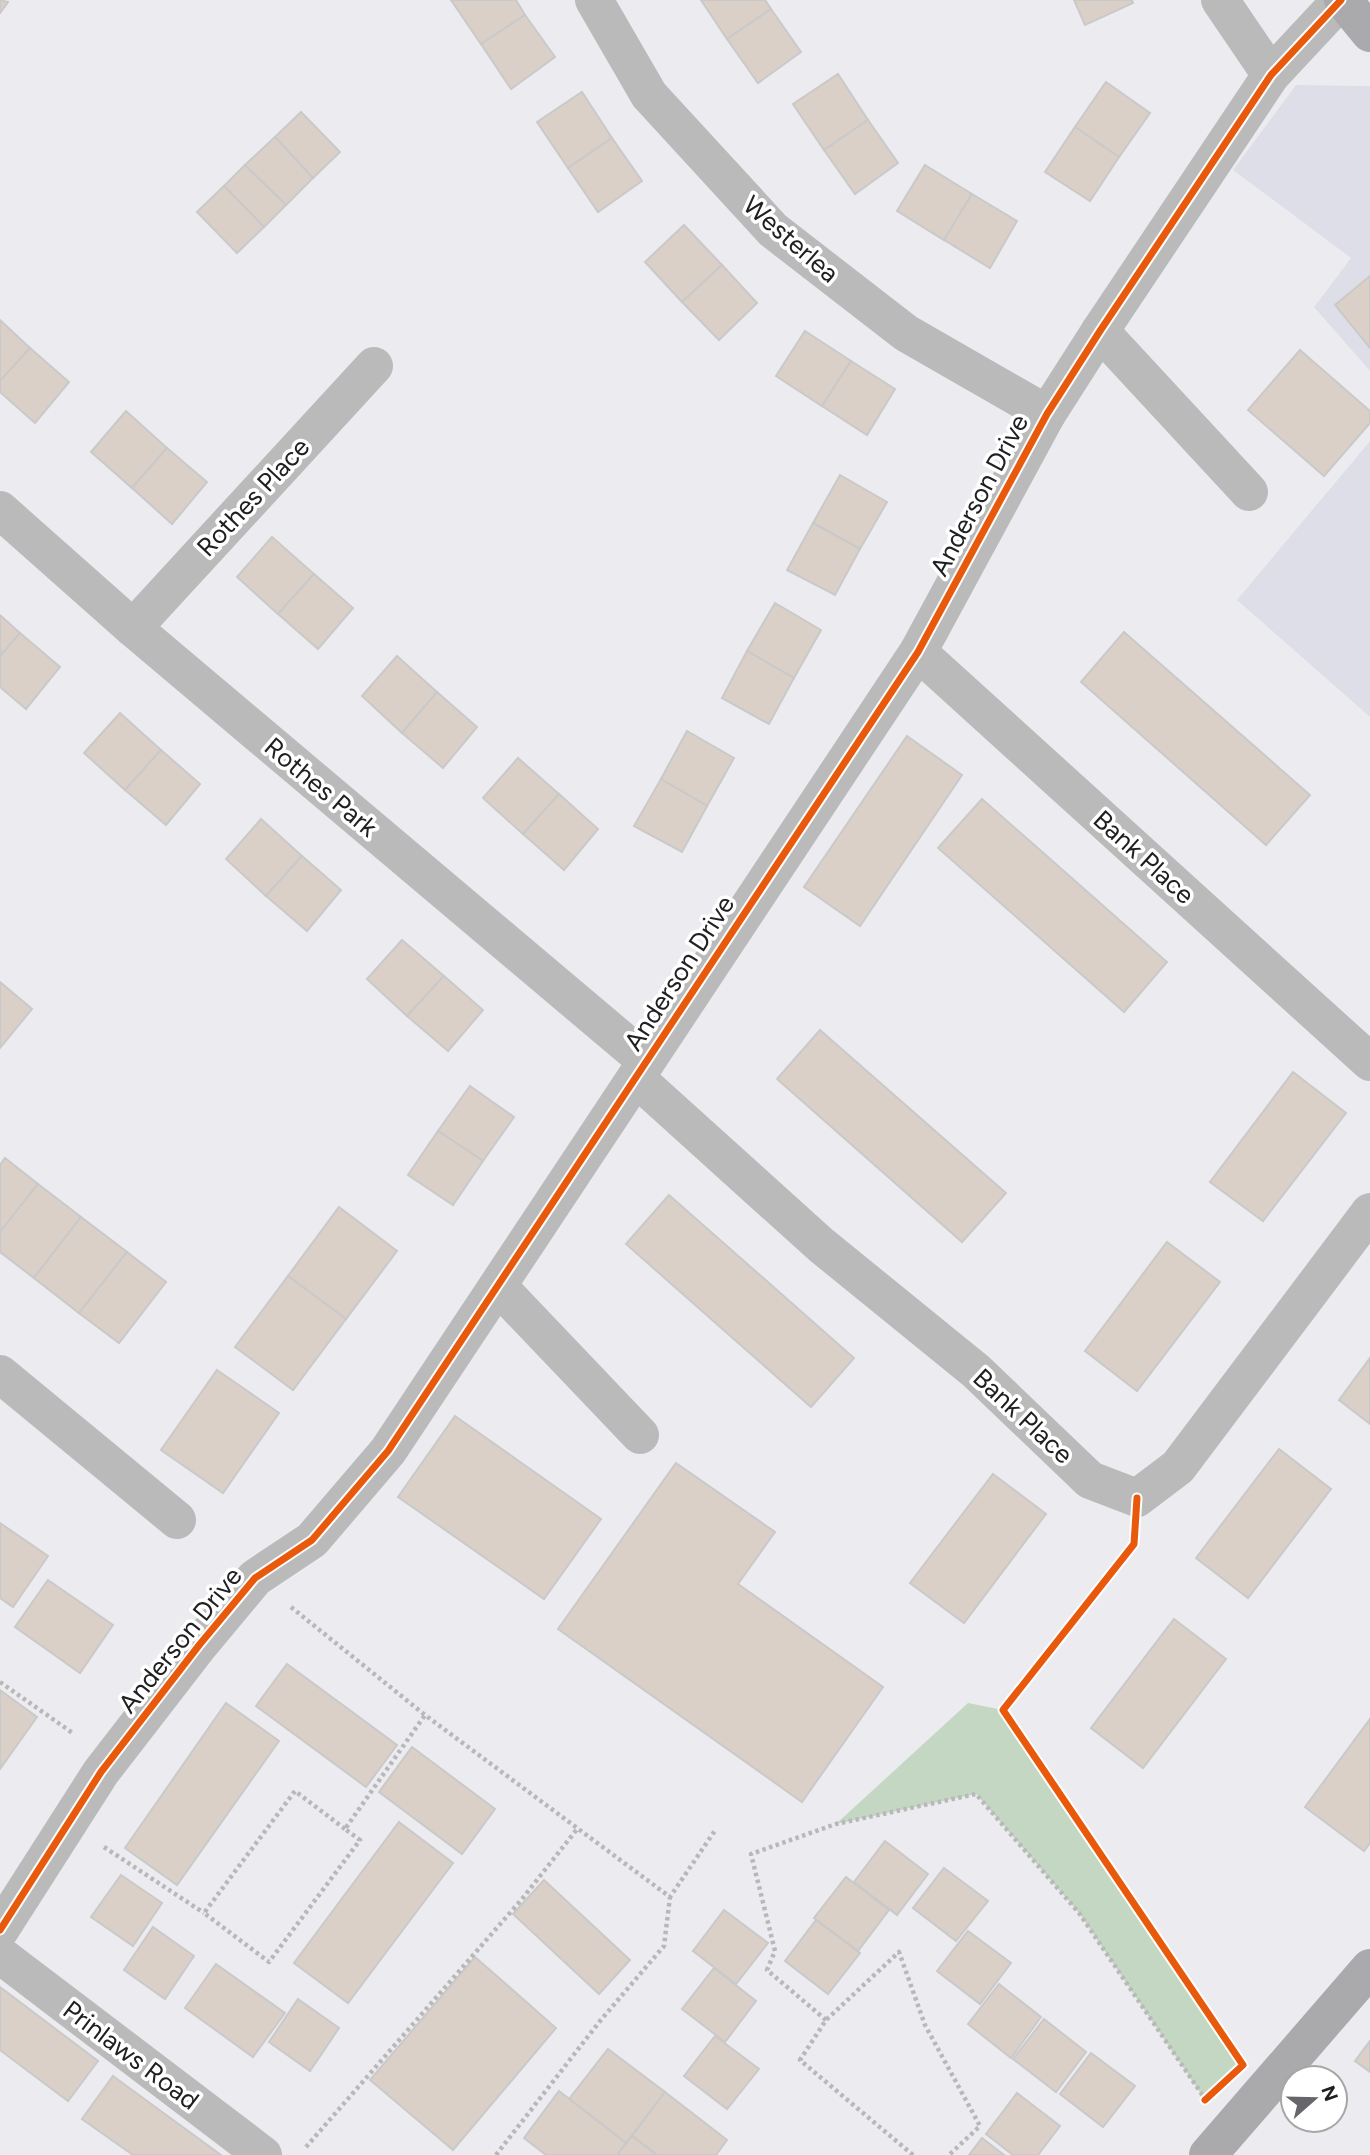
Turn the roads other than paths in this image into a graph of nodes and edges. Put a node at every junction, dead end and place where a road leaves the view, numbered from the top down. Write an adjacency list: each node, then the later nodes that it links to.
1 (594, 0): 8 (street, Westerlea)
2 (1220, 0): 5 (street)
3 (1342, 0): 4 (main road); 5 (street, Anderson Drive)
4 (1370, 33)
5 (1272, 75): 6 (street, Anderson Drive)
6 (1100, 331): 8 (street, Anderson Drive); 9 (street)
7 (374, 366): 11 (street, Rothes Place)
8 (1047, 414): 12 (street, Anderson Drive)
9 (1249, 492)
10 (0, 510): 11 (street, Rothes Park)
11 (133, 628): 14 (street, Rothes Park)
12 (918, 652): 13 (street, Bank Place); 14 (street, Anderson Drive)
13 (1370, 1062)
14 (641, 1069): 15 (street, Bank Place); 16 (street, Anderson Drive)
15 (1370, 1212)
16 (498, 1286): 18 (street); 20 (street, Anderson Drive)
17 (0, 1374): 19 (street)
18 (640, 1435)
19 (177, 1521)
20 (0, 1930)
21 (0, 1955): 23 (street, Prinlaws Road)
22 (1370, 1968): 24 (main road)
23 (263, 2155)
24 (1208, 2155)

